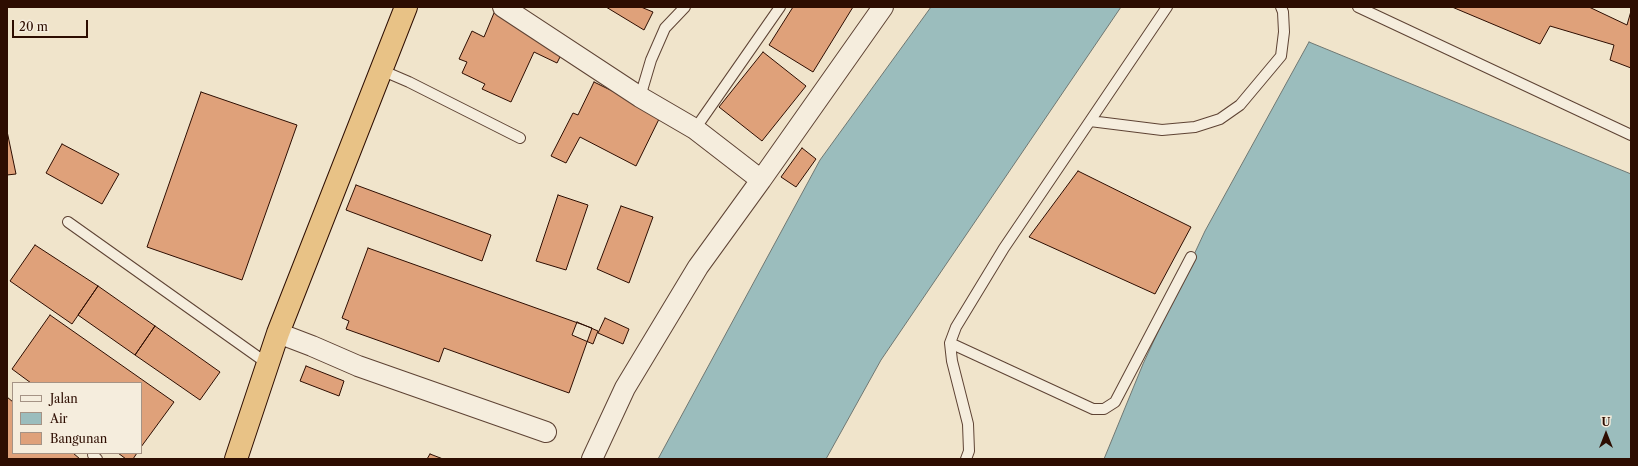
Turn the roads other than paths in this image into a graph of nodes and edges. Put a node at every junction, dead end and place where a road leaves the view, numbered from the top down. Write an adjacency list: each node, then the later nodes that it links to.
1 (406, 7): 9 (highway)
2 (503, 7): 10 (street)
3 (685, 7): 10 (lane)
4 (780, 7): 12 (lane)
5 (883, 7): 15 (street)
6 (1167, 7): 11 (lane)
7 (1281, 7): 11 (lane)
8 (1358, 7): 13 (lane)
9 (381, 70): 14 (lane); 18 (highway)
10 (640, 97): 12 (street)
11 (1090, 121): 19 (lane)
12 (695, 129): 15 (street)
13 (1631, 135)
14 (520, 138)
15 (761, 180): 23 (street)
16 (68, 222): 20 (lane)
17 (1191, 257): 19 (lane)
18 (278, 333): 20 (highway); 21 (street)
19 (950, 343): 24 (lane)
20 (268, 364): 22 (highway)
21 (546, 432)
22 (236, 459)
23 (592, 459)
24 (966, 459)

